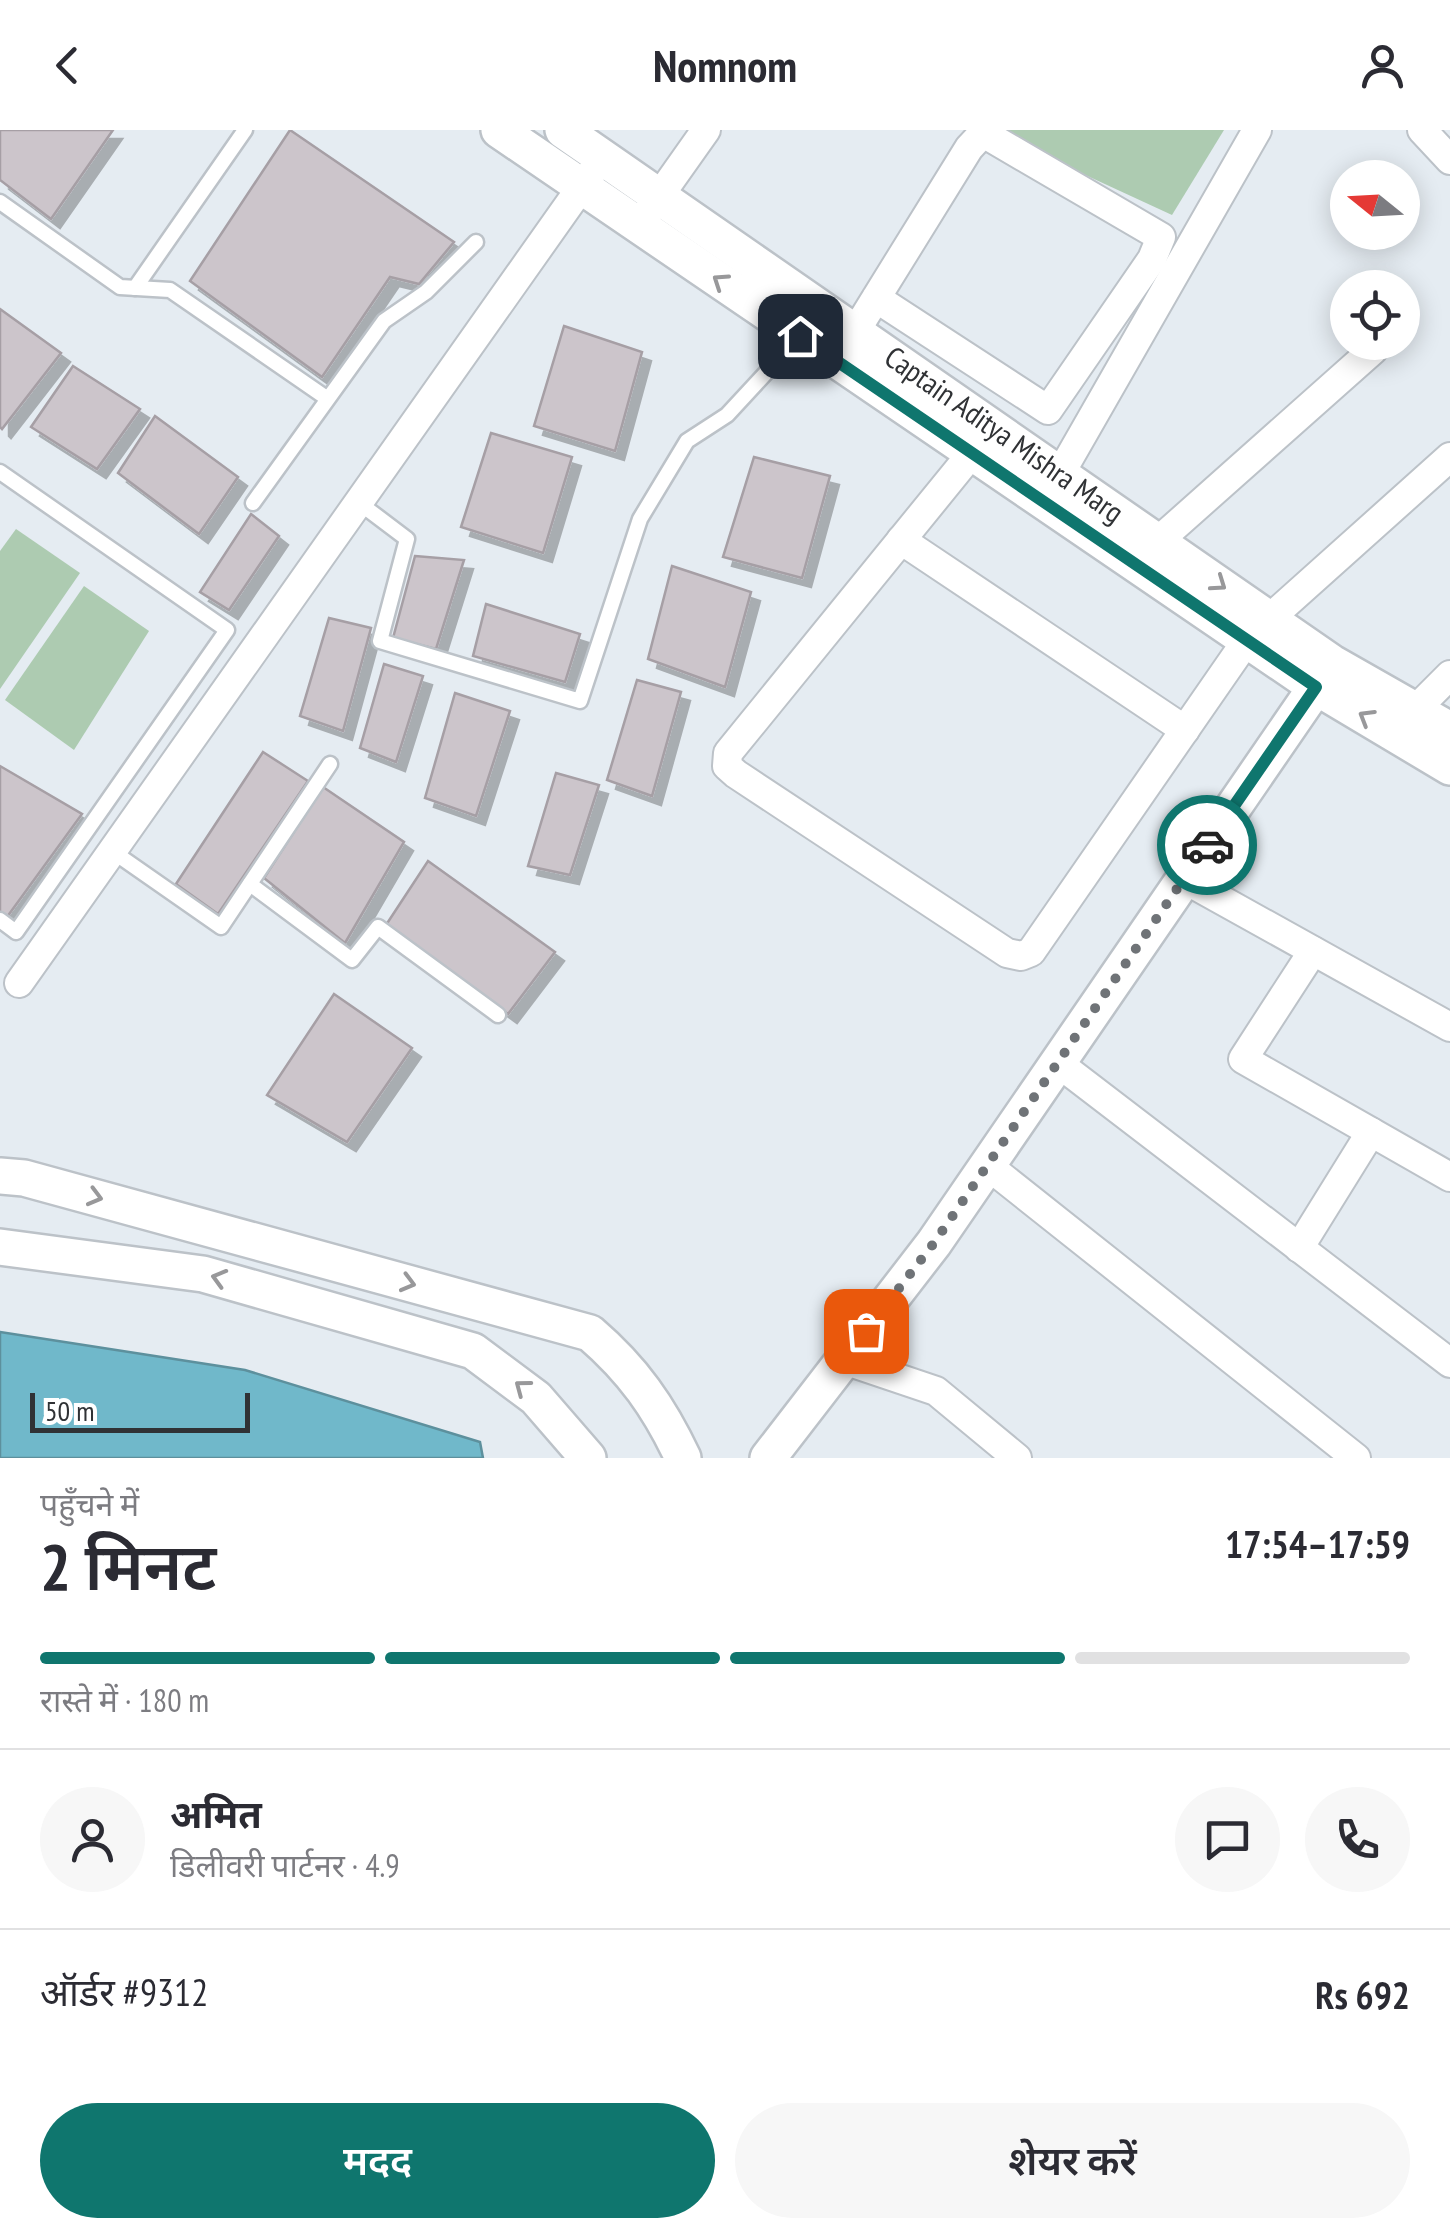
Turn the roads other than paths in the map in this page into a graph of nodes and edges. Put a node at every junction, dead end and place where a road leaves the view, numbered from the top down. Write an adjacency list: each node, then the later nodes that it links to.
1 (245, 130): 14 (lane)
2 (499, 130): 9 (street, Captain Aditya Mishra Marg)
3 (564, 130): 7 (street, Captain Aditya Mishra Marg)
4 (706, 130): 10 (street)
5 (1257, 130): 23 (street)
6 (1422, 130): 8 (street)
7 (603, 157): 9 (street); 10 (street, Captain Aditya Mishra Marg)
8 (1450, 160)
9 (582, 186): 12 (street, Captain Aditya Mishra Marg); 24 (street)
10 (659, 196): 12 (street); 16 (street, Captain Aditya Mishra Marg)
11 (0, 202): 14 (lane)
12 (638, 225): 17 (street, Captain Aditya Mishra Marg, one-way to 12)
13 (476, 242): 19 (lane)
14 (135, 288): 19 (lane)
15 (876, 298): 15 (street); 16 (street)
16 (855, 332): 23 (street, Captain Aditya Mishra Marg)
17 (800, 336): 20 (street, Captain Aditya Mishra Marg); 24 (lane)
18 (1361, 360): 27 (street)
19 (325, 397): 25 (lane)
20 (972, 453): 26 (street); 28 (street, Captain Aditya Mishra Marg)
21 (1450, 457): 28 (street)
22 (0, 472): 39 (lane)
23 (1060, 474): 27 (street, Captain Aditya Mishra Marg)
24 (358, 502): 36 (street)
25 (253, 503)
26 (901, 540): 32 (street); 32 (street)
27 (1158, 542): 28 (street, Captain Aditya Mishra Marg, one-way to 28)
28 (1258, 630): 29 (street, Captain Aditya Mishra Marg); 32 (street)
29 (1324, 675): 31 (street, Captain Aditya Mishra Marg); 35 (street, Captain Aditya Mishra Marg, one-way to 29); 37 (street)
30 (1450, 675): 31 (street)
31 (1415, 710): 33 (street, Captain Aditya Mishra Marg)
32 (1185, 730)
33 (1450, 730)
34 (330, 764): 38 (lane)
35 (1450, 767)
36 (112, 851): 38 (lane); 41 (street)
37 (1184, 880): 40 (street); 44 (street)
38 (250, 884): 42 (lane)
39 (0, 920)
40 (1313, 951): 43 (street); 45 (street)
41 (19, 983)
42 (498, 1015)
43 (1450, 1027)
44 (1058, 1063): 46 (street); 50 (street)
45 (1371, 1132): 48 (street); 50 (street)
46 (987, 1165): 51 (street); 57 (street)
47 (0, 1176): 54 (street, one-way to 54)
48 (1450, 1177)
49 (0, 1247): 53 (street, one-way to 49)
50 (1299, 1248): 52 (street)
51 (844, 1360): 55 (street); 56 (street)
52 (1450, 1363)
53 (588, 1458)
54 (684, 1458)
55 (768, 1458)
56 (1016, 1458)
57 (1356, 1458)

